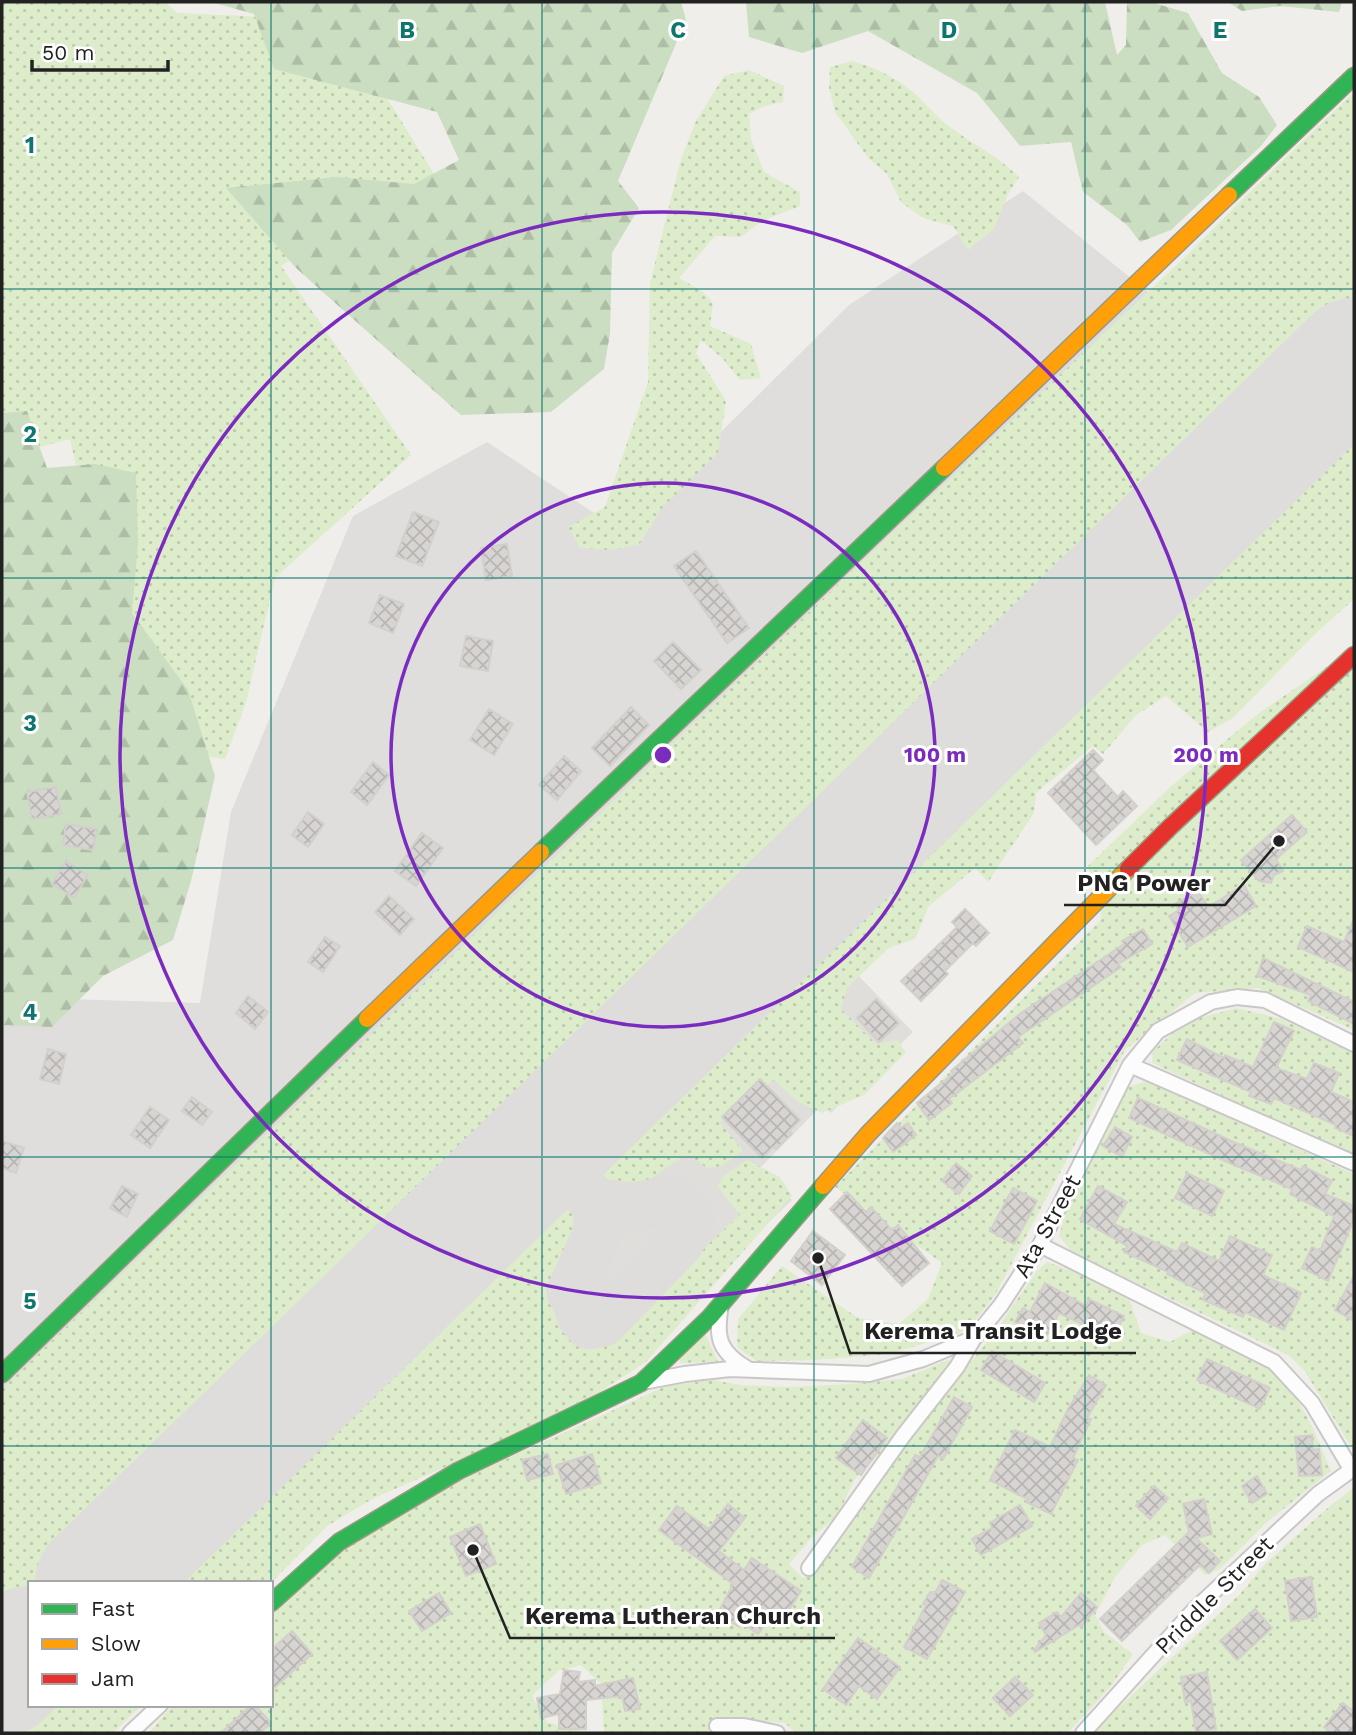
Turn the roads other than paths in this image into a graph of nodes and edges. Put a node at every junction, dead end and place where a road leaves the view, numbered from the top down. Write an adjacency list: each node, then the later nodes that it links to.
1 (1354, 76): 10 (street)
2 (1354, 654): 7 (street)
3 (1354, 1044): 4 (street, Ata Street)
4 (1130, 1065): 5 (street); 6 (street, Ata Street)
5 (1354, 1163)
6 (1040, 1244): 8 (street, Ata Street); 12 (street)
7 (722, 1304): 9 (street); 11 (street)
8 (974, 1338): 9 (street, Ata Street); 13 (street)
9 (752, 1371): 11 (street, Ata Street)
10 (2, 1374)
11 (641, 1383): 14 (street)
12 (1353, 1468): 19 (street, Priddle Street)
13 (809, 1568)
14 (273, 1601)
15 (158, 1707): 17 (street)
16 (717, 1726): 18 (street)
17 (130, 1733)
18 (777, 1733)
19 (1083, 1733)

